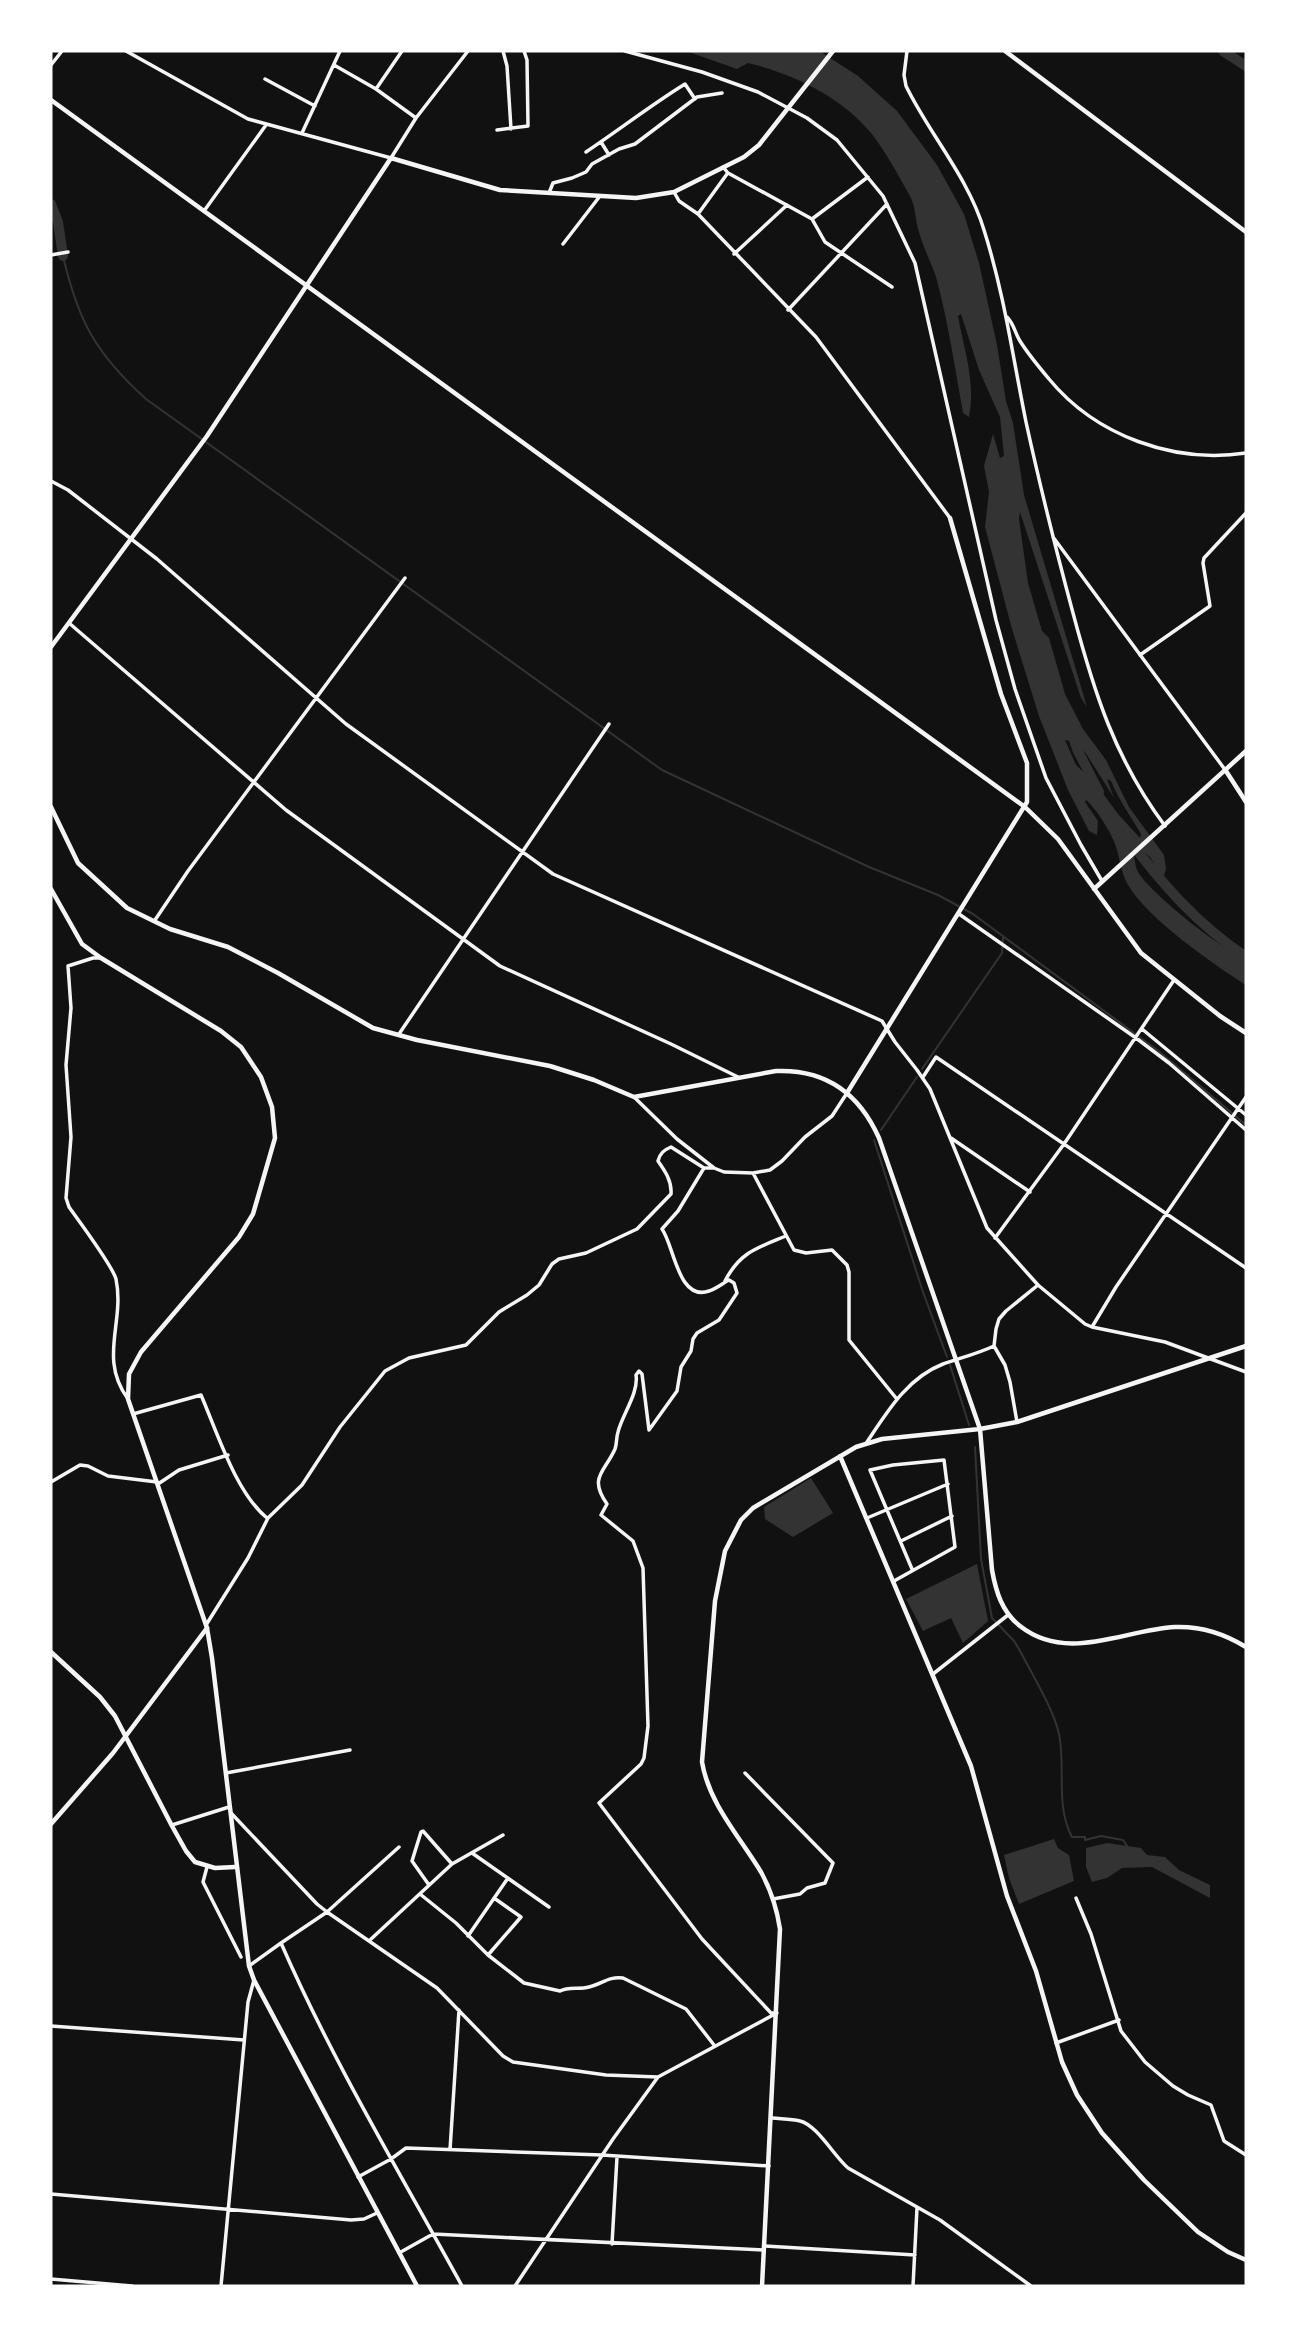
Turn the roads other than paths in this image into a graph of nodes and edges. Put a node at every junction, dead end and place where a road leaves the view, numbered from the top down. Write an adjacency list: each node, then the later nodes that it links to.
1 (62, 51): 12 (street)
2 (126, 51): 22 (street)
3 (340, 51): 13 (street)
4 (402, 51): 15 (street)
5 (468, 51): 21 (street)
6 (503, 51): 23 (street)
7 (524, 51): 23 (street)
8 (625, 51): 20 (street)
9 (833, 51): 20 (street)
10 (907, 51): 50 (street)
11 (1005, 51): 41 (street)
12 (51, 65)
13 (334, 65): 15 (street); 19 (street)
14 (265, 79): 19 (street)
15 (376, 89): 21 (street)
16 (722, 93): 17 (street)
17 (695, 99): 26 (street); 28 (street)
18 (51, 100): 38 (street)
19 (315, 106): 25 (street)
20 (789, 107): 30 (street); 32 (street)
21 (416, 118): 29 (street)
22 (267, 125): 25 (street); 38 (street)
23 (510, 129): 24 (street)
24 (497, 131)
25 (302, 133): 29 (street)
26 (601, 142): 27 (street); 28 (street)
27 (586, 152)
28 (609, 155): 34 (street)
29 (391, 158): 34 (street); 47 (street)
30 (723, 167): 31 (street); 33 (street)
31 (728, 173): 37 (street); 39 (street)
32 (868, 177): 36 (street); 40 (street)
33 (674, 192): 35 (street); 39 (street)
34 (549, 193): 35 (street)
35 (600, 196): 42 (street)
36 (887, 204): 44 (street); 71 (street)
37 (787, 205): 40 (street); 46 (street)
38 (203, 212): 47 (street)
39 (698, 214): 46 (street)
40 (812, 219): 44 (street)
41 (1246, 232)
42 (563, 244)
43 (68, 252): 45 (street)
44 (840, 253): 48 (street); 49 (street)
45 (53, 254)
46 (734, 254): 49 (street)
47 (305, 286): 56 (street); 68 (street)
48 (892, 287)
49 (788, 310): 54 (street)
50 (1006, 316): 51 (street); 55 (street)
51 (1246, 453)
52 (51, 481): 56 (street)
53 (1246, 513): 60 (street)
54 (950, 518): 68 (street)
55 (1053, 537): 60 (street); 69 (street)
56 (130, 540): 58 (street); 61 (street)
57 (405, 578): 61 (street)
58 (69, 623): 59 (street); 65 (street)
59 (51, 647)
60 (1140, 655): 64 (street)
61 (315, 697): 65 (street); 70 (street)
62 (609, 724): 70 (street)
63 (1246, 751): 64 (street)
64 (1226, 771): 66 (street); 69 (street)
65 (255, 783): 75 (street); 76 (street)
66 (1246, 802)
67 (51, 807): 75 (street)
68 (1025, 807): 73 (street); 74 (street)
69 (1164, 826): 71 (street)
70 (522, 852): 76 (street); 79 (street)
71 (1105, 879): 73 (street)
72 (51, 889): 77 (street)
73 (1094, 889): 78 (street)
74 (960, 913): 79 (street); 83 (street)
75 (155, 920): 82 (street)
76 (464, 940): 82 (street); 84 (street)
77 (102, 958): 112 (street); 112 (street)
78 (1174, 980): 80 (street); 81 (street)
79 (888, 1029): 85 (street); 86 (street)
80 (1142, 1029): 83 (street); 89 (street)
81 (1246, 1033)
82 (399, 1034): 87 (street)
83 (1136, 1038): 91 (street); 94 (street)
84 (738, 1077): 86 (street); 87 (street)
85 (923, 1077): 93 (street); 94 (street)
86 (847, 1093): 97 (street); 109 (street)
87 (634, 1097): 96 (street)
88 (1246, 1097): 89 (street)
89 (1238, 1109): 90 (street); 91 (street)
90 (1246, 1115)
91 (1233, 1117): 92 (street); 99 (street)
92 (1246, 1130)
93 (949, 1136): 98 (street); 101 (street)
94 (1064, 1144): 98 (street); 99 (street)
95 (704, 1168): 96 (street); 103 (street); 124 (street)
96 (714, 1168): 97 (street)
97 (753, 1173): 100 (street)
98 (1030, 1192): 101 (street)
99 (1167, 1213): 102 (street); 105 (street)
100 (786, 1236): 103 (street); 111 (street)
101 (995, 1238): 104 (street)
102 (1246, 1268)
103 (724, 1283): 163 (street)
104 (1038, 1285): 105 (street); 106 (street)
105 (1092, 1327): 108 (street)
106 (994, 1346): 109 (street); 114 (street)
107 (1246, 1346): 108 (street)
108 (1213, 1358): 110 (street); 114 (street)
109 (957, 1361): 111 (street); 115 (street)
110 (1246, 1372)
111 (896, 1398): 116 (street)
112 (128, 1399): 113 (street)
113 (133, 1413): 117 (street); 120 (street)
114 (1017, 1422): 115 (street)
115 (979, 1429): 116 (street); 129 (street)
116 (866, 1444): 118 (street)
117 (228, 1455): 120 (street); 124 (street)
118 (840, 1456): 125 (street); 152 (street)
119 (51, 1482): 120 (street)
120 (157, 1483): 130 (street)
121 (948, 1484): 122 (street); 122 (street); 123 (street)
122 (888, 1509): 125 (street); 126 (street)
123 (952, 1516): 126 (street); 127 (street)
124 (268, 1518): 130 (street)
125 (867, 1518): 128 (street)
126 (901, 1541): 127 (street)
127 (912, 1569): 128 (street)
128 (894, 1581): 133 (street)
129 (1008, 1615): 131 (street); 133 (street)
130 (206, 1626): 134 (street); 136 (street)
131 (1246, 1647)
132 (51, 1652): 134 (street)
133 (933, 1674): 167 (street)
134 (126, 1737): 139 (street); 140 (street)
135 (350, 1750): 136 (street)
136 (226, 1773): 138 (street)
137 (744, 1773): 152 (street)
138 (230, 1809): 140 (street); 146 (street); 154 (street)
139 (51, 1824)
140 (172, 1825): 145 (street)
141 (503, 1836): 143 (street)
142 (399, 1847): 154 (street)
143 (472, 1853): 144 (street); 147 (street)
144 (452, 1864): 148 (street); 148 (street)
145 (207, 1867): 146 (street); 159 (street)
146 (235, 1867): 160 (street)
147 (508, 1878): 150 (street); 153 (street)
148 (429, 1885): 149 (street)
149 (420, 1894): 155 (street); 156 (street)
150 (494, 1898): 155 (street); 158 (street)
151 (1076, 1898): 164 (street)
152 (773, 1899): 163 (street)
153 (549, 1907)
154 (327, 1912): 156 (street); 157 (street)
155 (468, 1936): 158 (street)
156 (370, 1940): 162 (street)
157 (281, 1943): 160 (street); 175 (street)
158 (488, 1955): 168 (street)
159 (241, 1957)
160 (248, 1966): 161 (street)
161 (254, 1980): 166 (street); 177 (street)
162 (459, 2010): 169 (street); 171 (street)
163 (777, 2013): 168 (street); 170 (street)
164 (1119, 2020): 167 (street); 173 (street)
165 (51, 2026): 166 (street)
166 (244, 2040): 180 (street)
167 (1056, 2043): 188 (street)
168 (713, 2045): 169 (street)
169 (657, 2077): 172 (street)
170 (772, 2118): 176 (street); 179 (street)
171 (450, 2150): 172 (street); 175 (street)
172 (602, 2155): 174 (street); 183 (street)
173 (1246, 2155)
174 (617, 2157): 176 (street); 184 (street)
175 (391, 2159): 177 (street); 182 (street)
176 (769, 2166): 185 (street)
177 (358, 2177): 181 (street)
178 (51, 2194): 180 (street)
179 (917, 2207): 187 (street); 197 (street)
180 (228, 2209): 181 (street); 191 (street)
181 (377, 2213): 186 (street)
182 (433, 2234): 183 (street); 186 (street); 193 (street)
183 (546, 2239): 184 (street); 194 (street)
184 (612, 2244): 185 (street)
185 (764, 2248): 187 (street); 195 (street)
186 (399, 2253): 192 (street)
187 (915, 2255): 196 (street)
188 (1246, 2260)
189 (51, 2279): 190 (street)
190 (132, 2286)
191 (221, 2286)
192 (417, 2286)
193 (462, 2286)
194 (515, 2286)
195 (762, 2286)
196 (913, 2286)
197 (1031, 2286)

